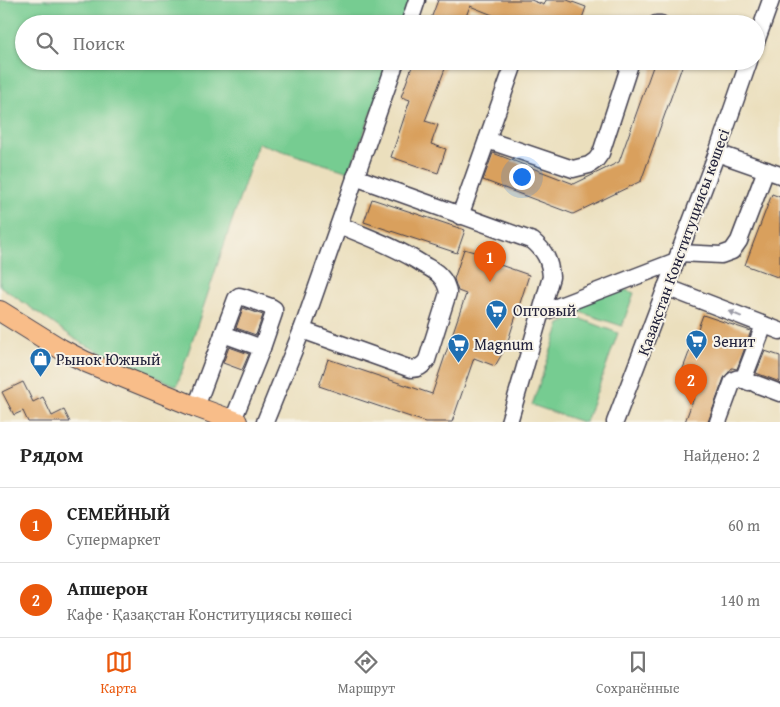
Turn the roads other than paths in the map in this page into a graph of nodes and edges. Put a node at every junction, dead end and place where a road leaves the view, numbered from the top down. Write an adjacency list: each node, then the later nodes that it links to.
1 (418, 0): 3 (street)
2 (771, 0): 4 (street)
3 (412, 15)
4 (765, 17)
5 (393, 70): 12 (street)
6 (512, 70): 9 (street)
7 (628, 70): 9 (street)
8 (746, 70): 10 (street, Қазақстан Конституциясы көшесі)
9 (487, 140): 13 (street)
10 (717, 152): 11 (street); 15 (street, Қазақстан Конституциясы көшесі)
11 (773, 173): 15 (street)
12 (356, 177): 13 (street); 14 (street)
13 (460, 216): 17 (street)
14 (339, 225): 20 (street); 20 (street)
15 (678, 257): 16 (street, Қазақстан Конституциясы көшесі); 17 (street)
16 (666, 287): 19 (street, one-way to 16); 30 (street, Қазақстан Конституциясы көшесі)
17 (541, 312): 29 (street)
18 (3, 317): 26 (main road)
19 (764, 325): 21 (street); 24 (street)
20 (302, 330): 28 (street)
21 (780, 331)
22 (223, 334): 23 (street); 23 (street); 26 (street)
23 (262, 348): 27 (street)
24 (750, 382): 25 (street); 31 (street)
25 (780, 393)
26 (207, 414): 27 (main road)
27 (235, 421)
28 (265, 422)
29 (509, 422)
30 (615, 422)
31 (718, 422)

